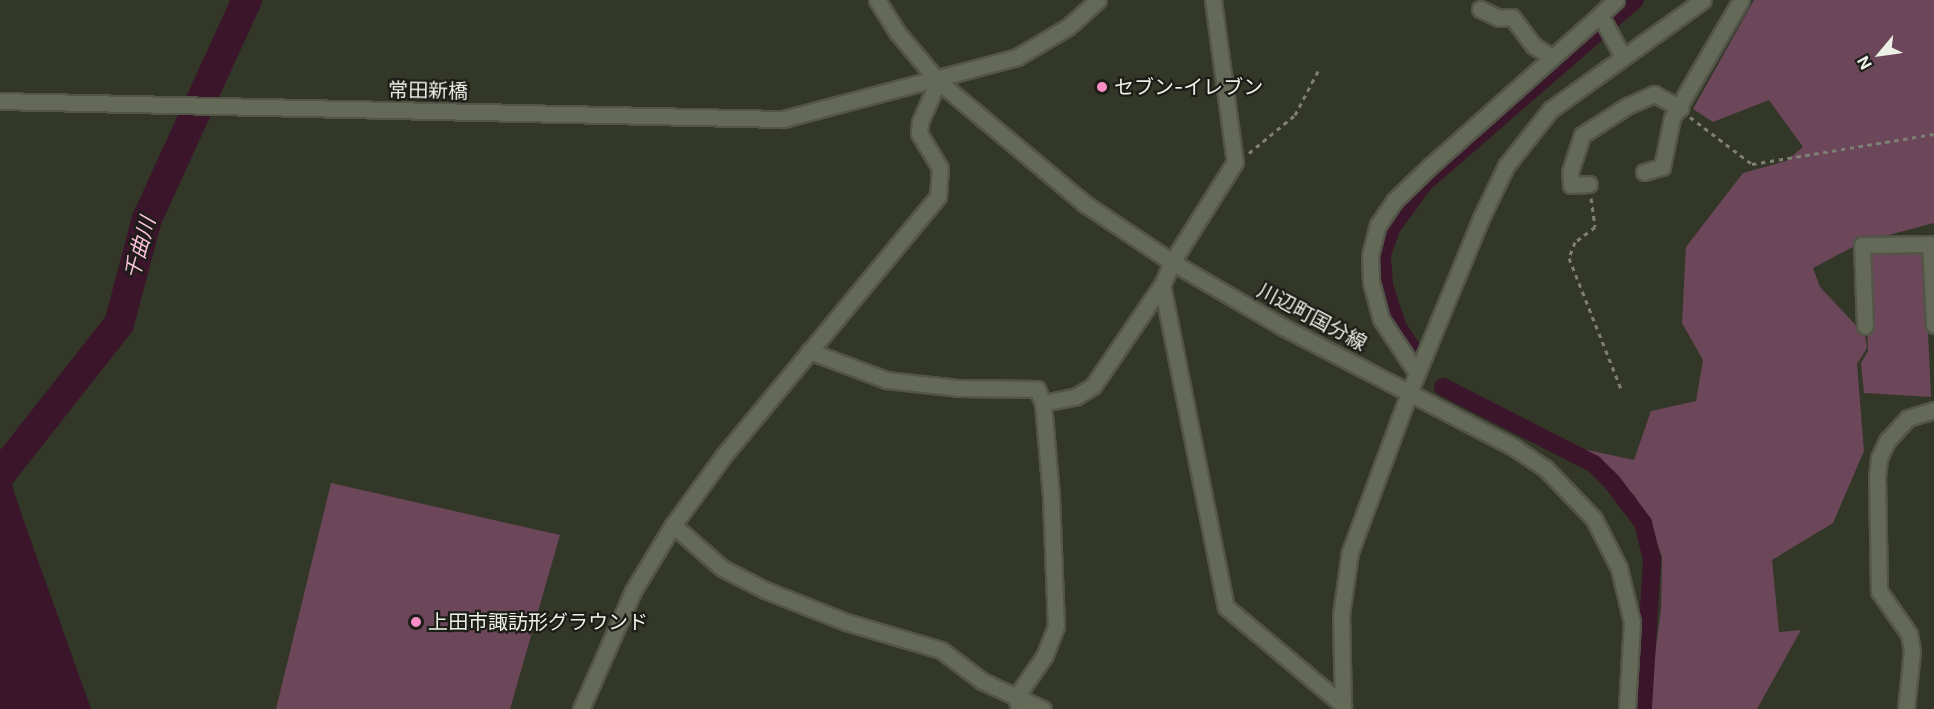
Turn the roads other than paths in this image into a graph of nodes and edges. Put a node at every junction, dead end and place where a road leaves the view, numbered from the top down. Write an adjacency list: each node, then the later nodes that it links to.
1 (877, 0): 11 (street, 川辺町国分線)
2 (1098, 0): 11 (street, 常田新橋)
3 (1213, 0): 16 (street)
4 (1703, 0): 9 (street)
5 (1741, 0): 13 (street)
6 (1613, 1): 8 (street)
7 (1480, 9): 10 (street)
8 (1601, 17): 9 (street); 10 (street)
9 (1622, 55): 21 (street)
10 (1552, 57): 21 (street)
11 (938, 81): 12 (street, 常田新橋); 16 (street, 川辺町国分線); 20 (street)
12 (0, 101)
13 (1680, 108): 14 (street); 15 (street)
14 (1644, 172)
15 (1589, 184)
16 (1172, 262): 17 (street); 22 (street, 川辺町国分線)
17 (1162, 285): 23 (street); 27 (street)
18 (1934, 325): 19 (street)
19 (1865, 326)
20 (809, 351): 23 (street); 25 (street)
21 (1417, 373): 22 (street)
22 (1409, 393): 27 (street); 30 (street, 川辺町国分線)
23 (1043, 403): 26 (street)
24 (1934, 410): 31 (street)
25 (673, 525): 26 (street); 28 (street)
26 (1018, 703): 29 (street)
27 (1343, 707)
28 (581, 709)
29 (1043, 709)
30 (1627, 709)
31 (1906, 709)

